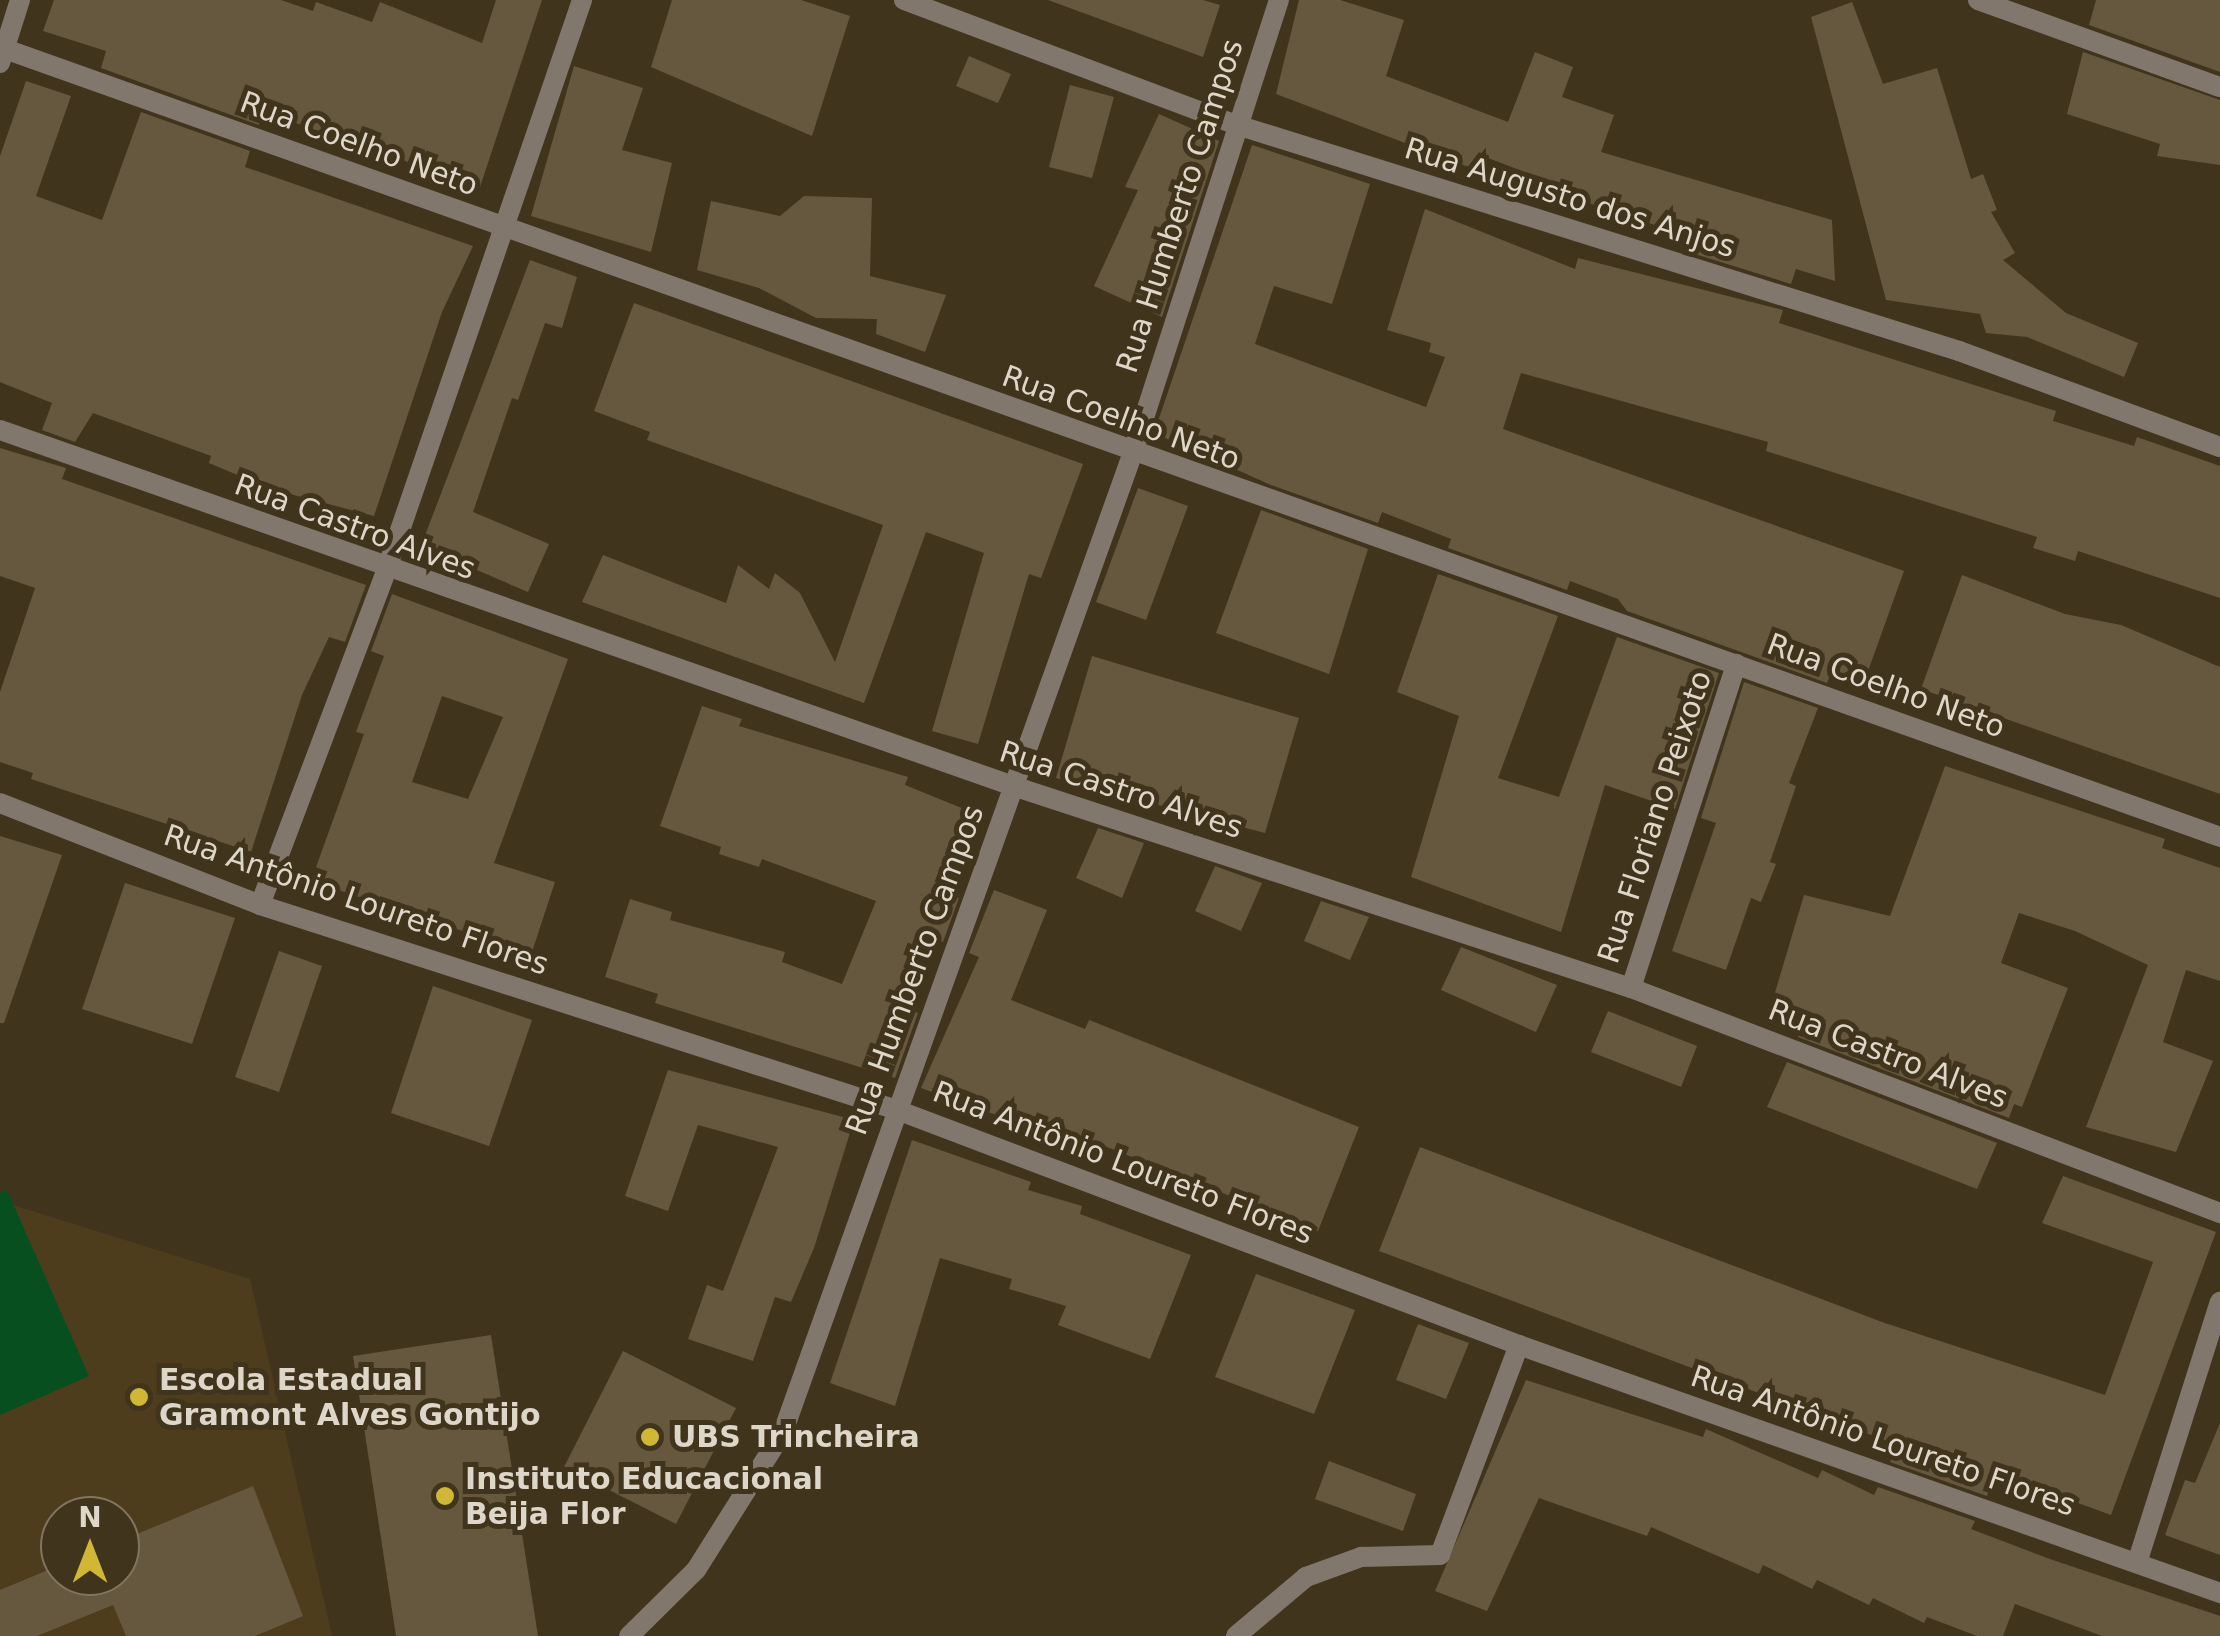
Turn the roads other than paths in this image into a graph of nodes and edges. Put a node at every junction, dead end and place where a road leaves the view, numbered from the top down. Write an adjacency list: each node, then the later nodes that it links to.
1 (20, 0): 6 (street)
2 (582, 0): 9 (street)
3 (904, 0): 8 (street, Rua Augusto dos Anjos)
4 (1279, 0): 8 (street, Rua Humberto Campos)
5 (1978, 0): 7 (street)
6 (2, 56): 9 (street, Rua Coelho Neto)
7 (2220, 87)
8 (1236, 125): 11 (street, Rua Augusto dos Anjos); 12 (street, Rua Humberto Campos)
9 (502, 227): 12 (street, Rua Coelho Neto); 13 (street)
10 (0, 430): 13 (street, Rua Castro Alves)
11 (2220, 447)
12 (1132, 455): 14 (street, Rua Coelho Neto); 15 (street, Rua Humberto Campos)
13 (386, 572): 15 (street, Rua Castro Alves); 18 (street)
14 (1736, 664): 17 (street, Rua Coelho Neto); 19 (street, Rua Floriano Peixoto)
15 (1013, 786): 19 (street, Rua Castro Alves); 20 (street, Rua Humberto Campos)
16 (0, 802): 18 (street, Rua Antônio Loureto Flores)
17 (2220, 838)
18 (260, 905): 20 (street, Rua Antônio Loureto Flores)
19 (1632, 988): 21 (street, Rua Castro Alves)
20 (897, 1110): 23 (street, Rua Antônio Loureto Flores); 26 (street, Rua Humberto Campos)
21 (2220, 1212)
22 (2220, 1302): 24 (street)
23 (1519, 1344): 24 (street, Rua Antônio Loureto Flores); 27 (street)
24 (2136, 1563): 25 (street, Rua Antônio Loureto Flores)
25 (2220, 1592)
26 (630, 1636)
27 (1236, 1636)

